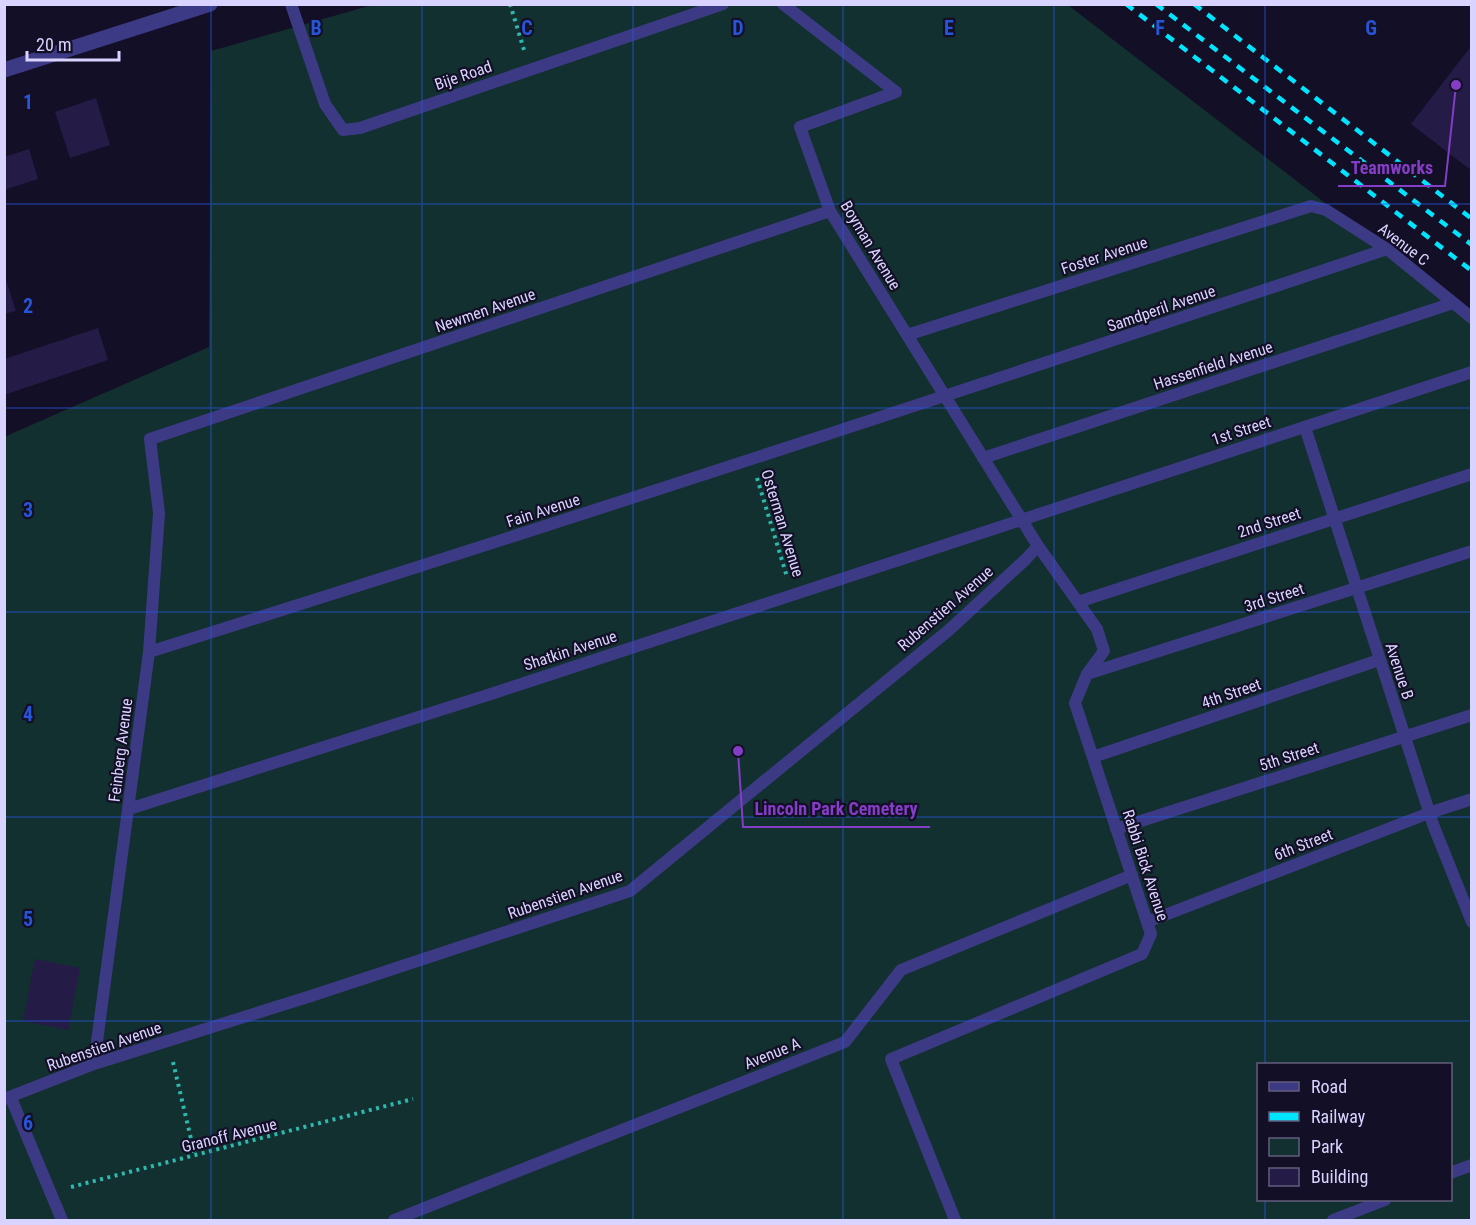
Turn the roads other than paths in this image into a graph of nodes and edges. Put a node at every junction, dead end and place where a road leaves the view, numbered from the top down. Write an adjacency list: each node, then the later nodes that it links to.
1 (210, 4): 5 (street)
2 (291, 4): 3 (lane, Bije Road)
3 (723, 4)
4 (783, 4): 7 (lane, Boyman Avenue)
5 (4, 70)
6 (1311, 206): 8 (lane, Avenue C); 11 (lane, Foster Avenue)
7 (830, 211): 11 (lane, Boyman Avenue); 15 (lane, Newmen Avenue)
8 (1387, 249): 9 (lane, Avenue C); 13 (lane, Samdperil Avenue)
9 (1454, 303): 10 (lane, Avenue C); 16 (lane, Hassenfield Avenue)
10 (1472, 318)
11 (907, 335): 13 (lane, Boyman Avenue)
12 (1472, 372): 14 (lane, 1st Street)
13 (945, 397): 16 (lane, Rabbi Bick Avenue); 24 (lane, Fain Avenue)
14 (1305, 427): 18 (lane, 1st Street); 19 (lane, Avenue B)
15 (150, 439): 24 (lane, Feinberg Avenue)
16 (983, 458): 18 (lane, Rabbi Bick Avenue)
17 (1472, 474): 19 (lane, 2nd Street)
18 (1020, 518): 20 (lane, Rabbi Bick Avenue); 31 (lane, Shatkin Avenue)
19 (1335, 518): 22 (lane, Avenue B); 23 (lane, 2nd Street)
20 (1038, 546): 23 (lane, Rabbi Bick Avenue); 37 (lane, Rubenstien Avenue)
21 (1472, 552): 22 (lane, 3rd Street)
22 (1356, 588): 25 (lane, Avenue B); 26 (lane, 3rd Street)
23 (1078, 602): 26 (lane, Rabbi Bick Avenue)
24 (149, 652): 31 (lane, Feinberg Avenue)
25 (1379, 660): 28 (lane, Avenue B); 29 (lane, 4th Street)
26 (1087, 674): 29 (lane, Rabbi Bick Avenue)
27 (1472, 715): 28 (lane, 5th Street)
28 (1404, 736): 32 (lane, Avenue B); 33 (lane, 5th Street)
29 (1093, 757): 33 (lane, Rabbi Bick Avenue)
30 (1472, 799): 32 (lane, 6th Street)
31 (129, 809): 37 (lane, Feinberg Avenue)
32 (1429, 813): 35 (lane, 6th Street); 36 (lane, Avenue B)
33 (1116, 829): 34 (lane, Rabbi Bick Avenue)
34 (1132, 875): 35 (lane, Rabbi Bick Avenue); 43 (lane, Avenue A)
35 (1147, 922): 44 (lane, Rabbi Bick Avenue)
36 (1472, 922)
37 (94, 1064): 38 (lane, Rubenstien Avenue)
38 (8, 1098): 42 (lane)
39 (1472, 1165): 40 (lane)
40 (1452, 1172)
41 (1383, 1201): 45 (lane)
42 (62, 1221)
43 (394, 1221)
44 (956, 1221)
45 (1333, 1221)

